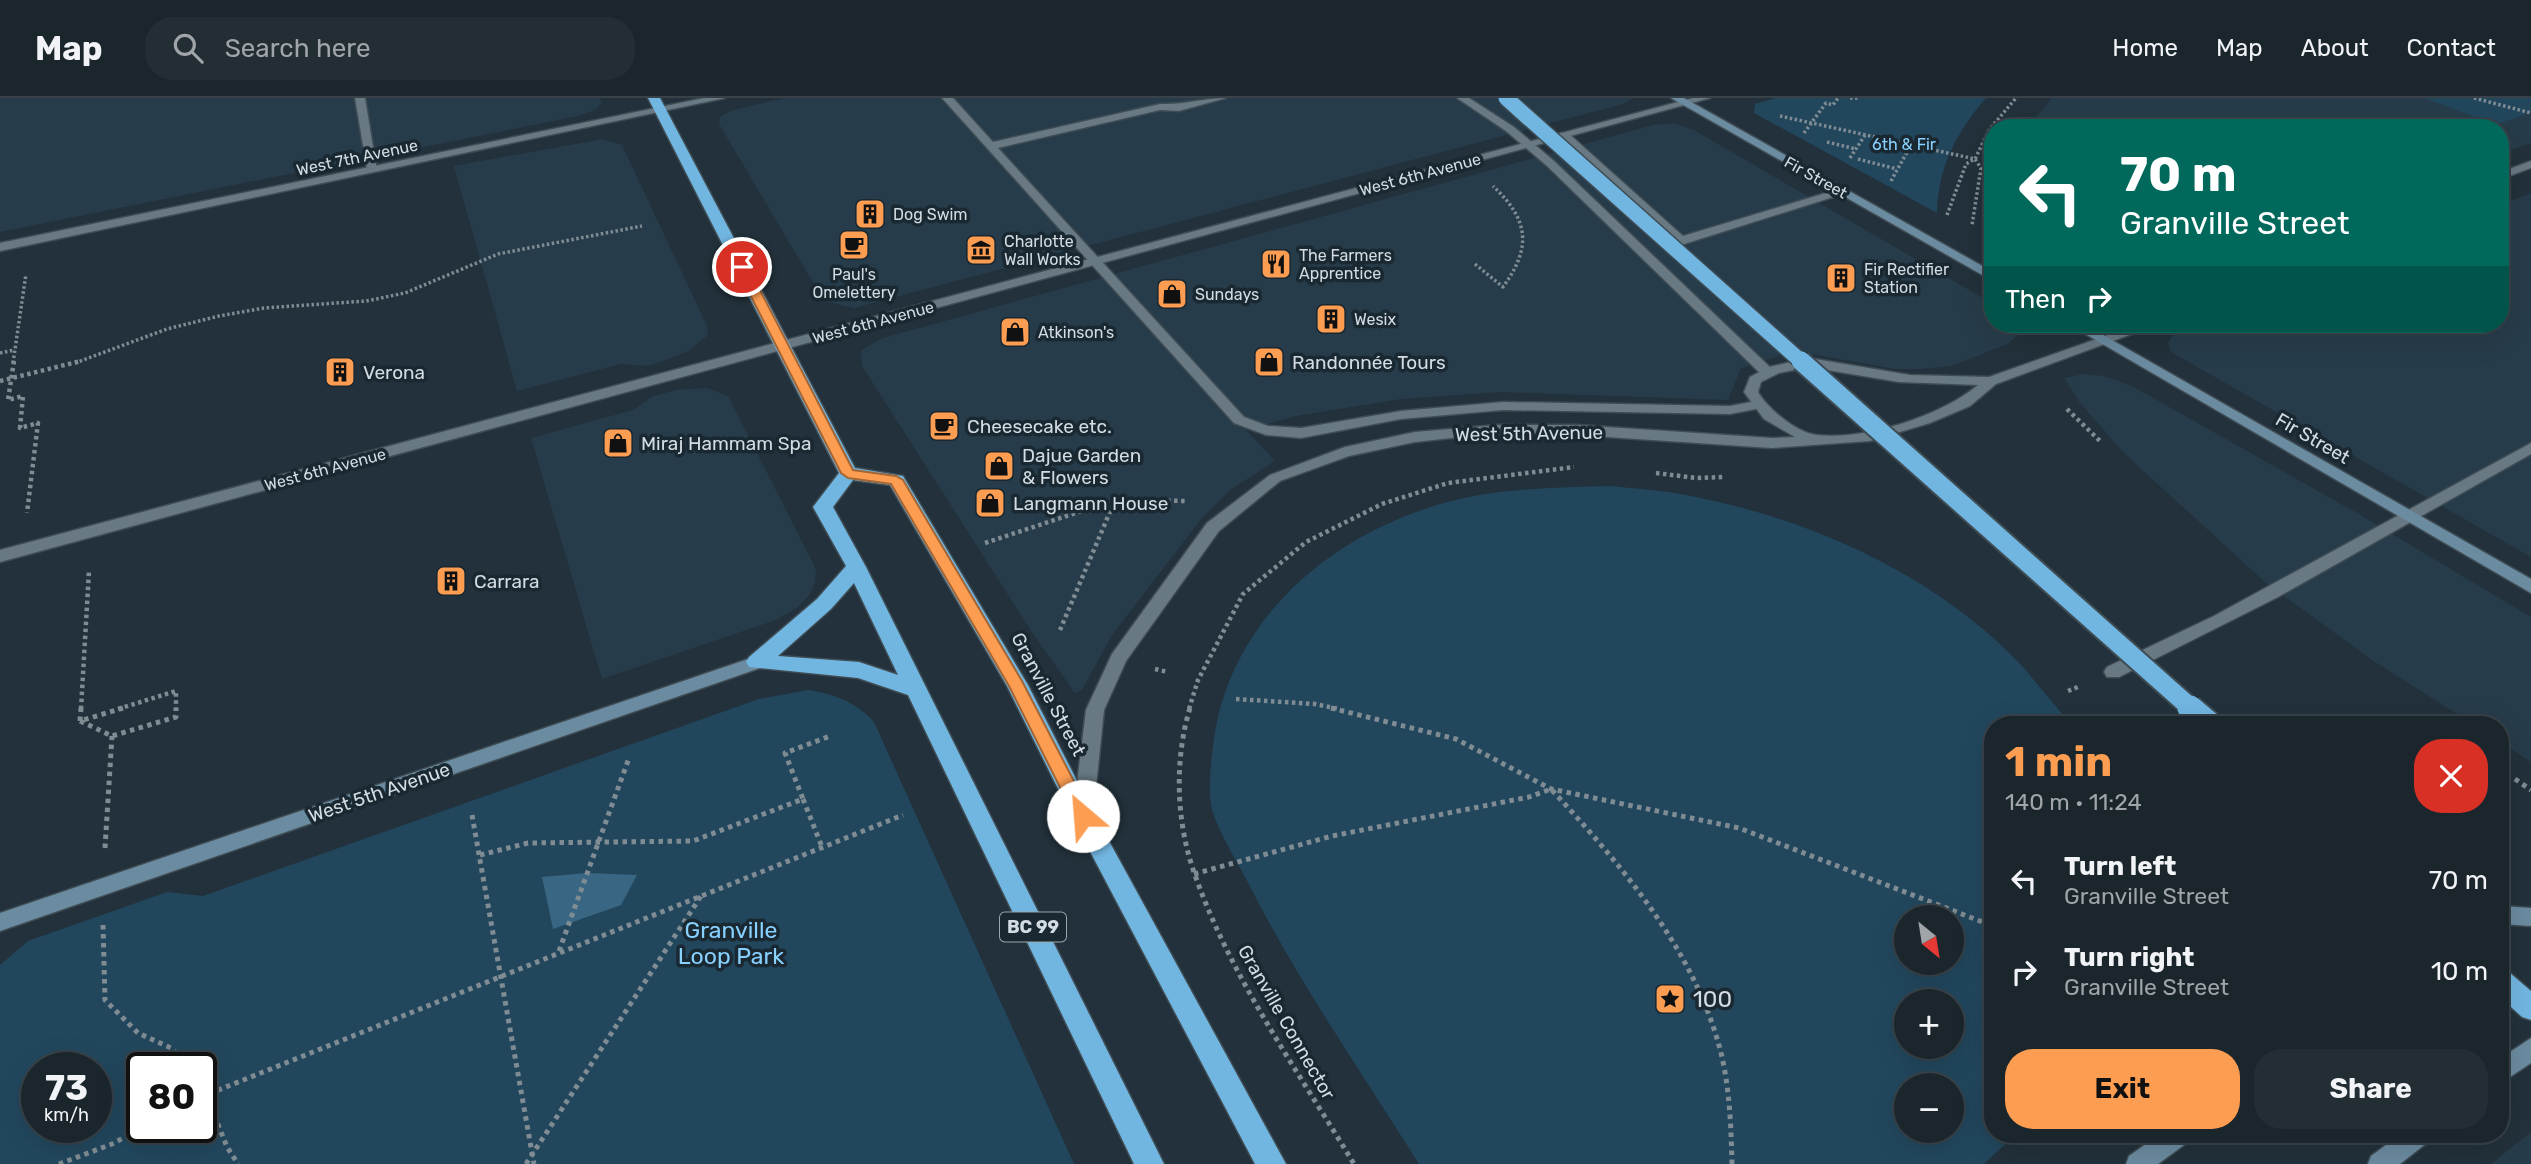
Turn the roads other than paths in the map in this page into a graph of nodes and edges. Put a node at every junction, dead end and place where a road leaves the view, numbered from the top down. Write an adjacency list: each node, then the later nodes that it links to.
1 (360, 98): 14 (street)
2 (720, 98): 9 (street, West 7th Avenue)
3 (947, 98): 12 (street)
4 (1221, 98): 12 (street)
5 (1462, 98): 11 (street)
6 (1506, 98): 37 (highway, bridge)
7 (1705, 98): 8 (street, West 6th Avenue)
8 (1680, 101): 10 (street, West 6th Avenue); 16 (street, Fir Street)
9 (657, 104): 14 (street, West 7th Avenue); 23 (highway)
10 (1564, 135): 11 (street, West 6th Avenue); 16 (street)
11 (1528, 145): 18 (street, West 6th Avenue); 24 (street)
12 (990, 146): 18 (street)
13 (2531, 164): 15 (street)
14 (373, 169): 17 (street, West 7th Avenue)
15 (2509, 173)
16 (1843, 192): 19 (street, Fir Street)
17 (0, 247)
18 (1095, 262): 23 (street, West 6th Avenue); 26 (street)
19 (1984, 272)
20 (2091, 333): 22 (street, Fir Street)
21 (2121, 333): 22 (street, West 5th Avenue)
22 (2101, 339): 25 (street, West 5th Avenue); 30 (street, Fir Street)
23 (784, 346): 29 (highway); 31 (street, West 6th Avenue)
24 (1768, 372): 25 (street, West 5th Avenue); 26 (street)
25 (1991, 381): 27 (street, West 5th Avenue)
26 (1756, 405): 27 (street)
27 (1816, 441): 38 (street, West 5th Avenue)
28 (2531, 448): 30 (street)
29 (848, 473): 32 (highway, BC 99); 38 (highway, Granville Street)
30 (2407, 514): 33 (street, Fir Street); 35 (street)
31 (0, 556)
32 (856, 567): 34 (highway); 36 (highway, BC 99)
33 (2531, 587)
34 (757, 662): 36 (highway); 41 (street, West 5th Avenue)
35 (2113, 672)
36 (916, 690): 48 (highway, BC 99)
37 (2200, 716)
38 (1083, 816): 49 (highway, Granville Street)
39 (2509, 916): 40 (street)
40 (2531, 917)
41 (0, 922)
42 (2509, 988): 43 (highway)
43 (2531, 1008)
44 (2531, 1049): 45 (street)
45 (2509, 1066)
46 (2167, 1143): 50 (street)
47 (2408, 1143): 51 (street)
48 (1149, 1164)
49 (1271, 1164)
50 (2138, 1164)
51 (2380, 1164)

